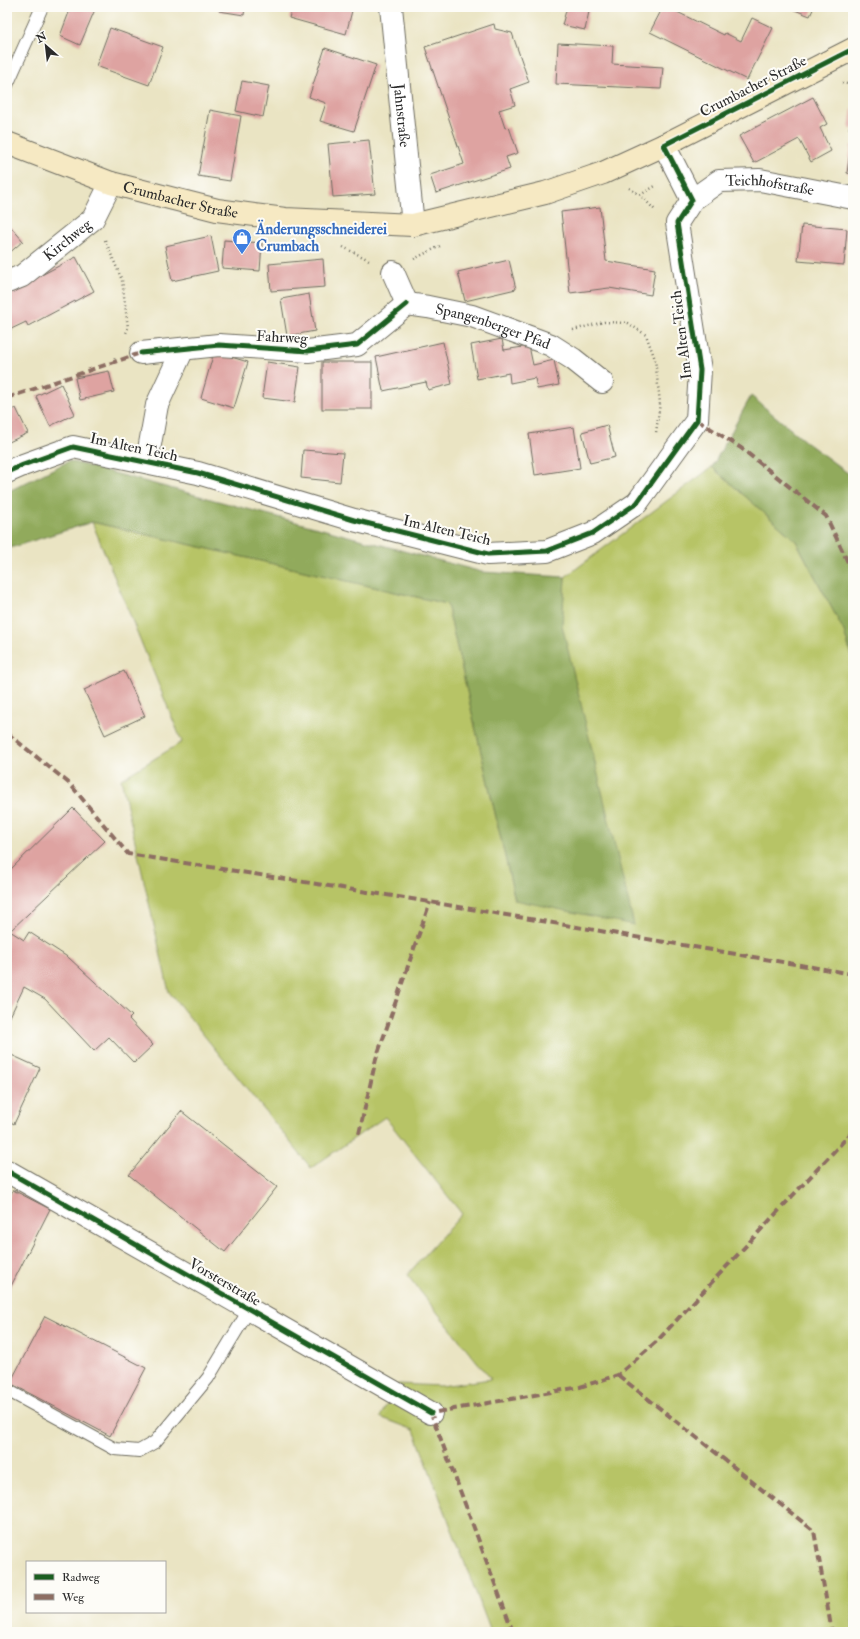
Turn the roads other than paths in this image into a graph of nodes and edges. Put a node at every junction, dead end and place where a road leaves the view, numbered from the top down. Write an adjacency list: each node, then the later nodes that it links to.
1 (42, 7): 4 (lane)
2 (391, 7): 10 (street, Jahnstraße)
3 (853, 49): 6 (main road, Crumbacher Straße)
4 (7, 85)
5 (7, 143): 7 (main road, Crumbacher Straße)
6 (664, 145): 9 (street); 10 (main road, Crumbacher Straße)
7 (111, 183): 10 (main road, Crumbacher Straße); 12 (street, Kirchweg)
8 (853, 198): 9 (street, Teichhofstraße)
9 (692, 200): 17 (street, Im Alten Teich)
10 (413, 225)
11 (393, 272): 13 (street)
12 (7, 282)
13 (407, 304): 14 (street, Fahrweg); 16 (street, Spangenberger Pfad)
14 (183, 349): 15 (street, Fahrweg); 17 (street)
15 (140, 353)
16 (602, 382)
17 (147, 462): 18 (street, Im Alten Teich)
18 (7, 472)
19 (7, 1171): 20 (street, Vorsterstraße)
20 (250, 1310): 21 (lane); 22 (street, Vorsterstraße)
21 (7, 1390)
22 (431, 1413)

